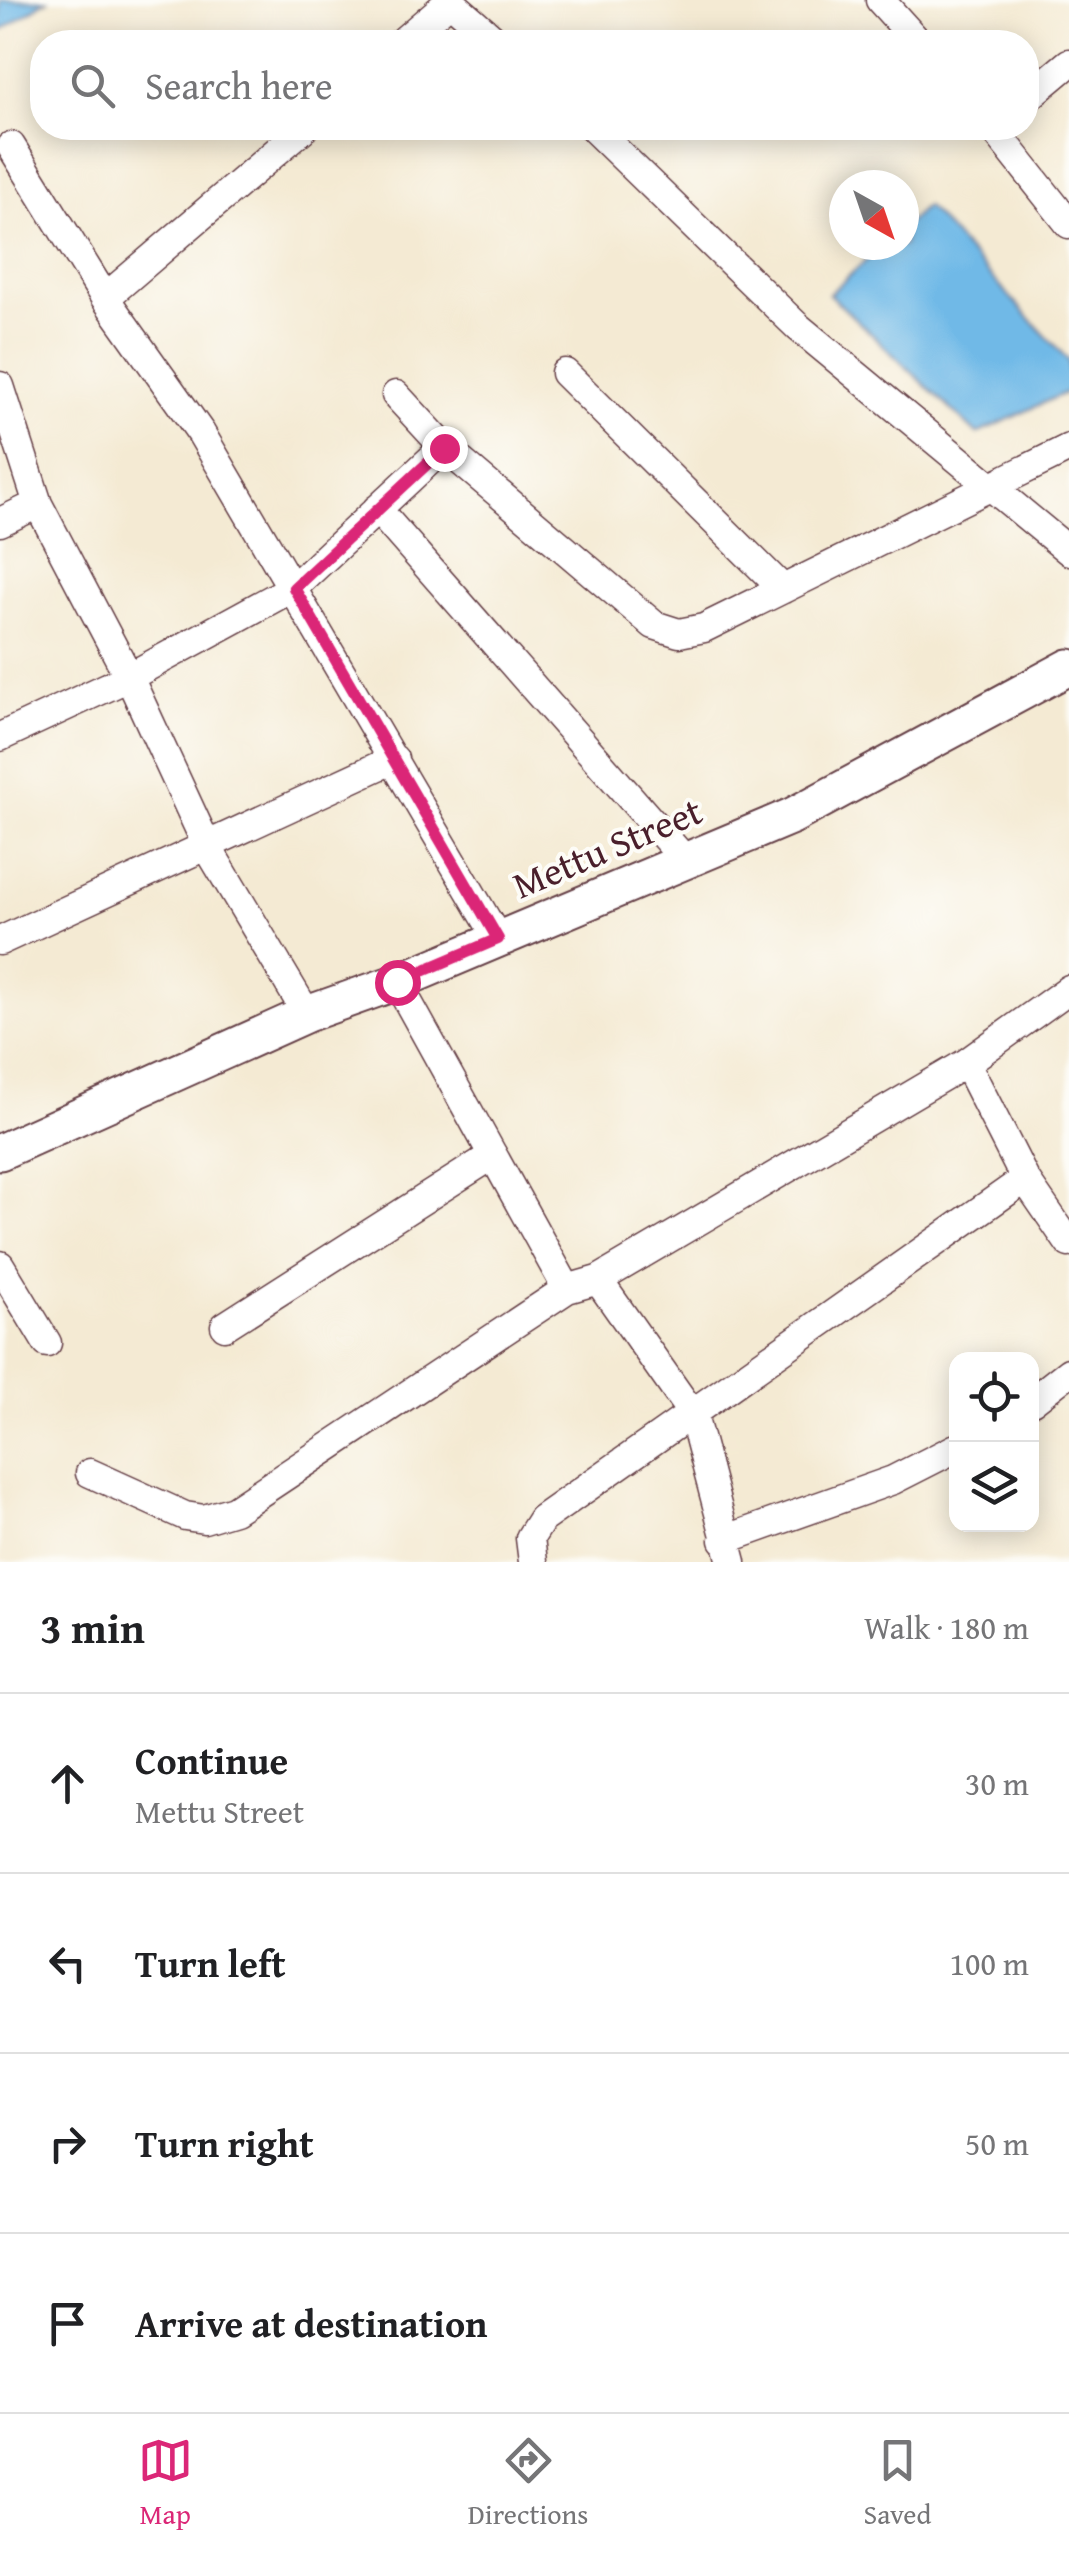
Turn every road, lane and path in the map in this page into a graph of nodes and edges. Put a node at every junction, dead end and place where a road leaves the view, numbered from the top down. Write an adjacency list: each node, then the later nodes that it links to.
1 (450, 0): 3 (street); 4 (street)
2 (880, 0): 5 (street)
3 (416, 30)
4 (484, 30)
5 (907, 30)
6 (1069, 63): 7 (street)
7 (1039, 88)
8 (290, 140): 13 (street)
9 (605, 140): 19 (street)
10 (1003, 140): 12 (street)
11 (11, 146): 13 (street)
12 (1069, 224)
13 (105, 298): 24 (street)
14 (564, 373): 25 (street)
15 (0, 386): 20 (street)
16 (396, 394): 17 (street)
17 (444, 448): 21 (street); 25 (street)
18 (1069, 448): 19 (street)
19 (995, 487): 23 (street); 25 (street)
20 (38, 504): 22 (street); 27 (street)
21 (378, 510): 24 (street); 31 (street)
22 (0, 522)
23 (1069, 552)
24 (294, 588): 27 (street); 29 (street)
25 (783, 589)
26 (1069, 667): 31 (street, Mettu Street)
27 (129, 677): 28 (street); 30 (street)
28 (0, 737)
29 (394, 759): 30 (street); 32 (street)
30 (208, 848): 33 (street); 36 (street)
31 (685, 860): 32 (street, Mettu Street)
32 (498, 939): 34 (street, Mettu Street)
33 (0, 941)
34 (397, 982): 36 (street, Mettu Street); 39 (street)
35 (1069, 990): 37 (street)
36 (307, 1014): 38 (street, Mettu Street)
37 (966, 1063): 40 (street); 43 (street)
38 (0, 1152)
39 (493, 1155): 44 (street); 45 (street)
40 (1025, 1180): 41 (street); 49 (street)
41 (1069, 1243)
42 (0, 1265): 46 (street)
43 (598, 1280): 44 (street); 49 (street)
44 (566, 1288): 51 (street)
45 (224, 1326)
46 (47, 1343)
47 (1069, 1372): 48 (street)
48 (1039, 1396)
49 (693, 1415): 52 (street); 53 (street)
50 (949, 1452): 52 (street)
51 (90, 1472)
52 (728, 1551)
53 (532, 1562)

